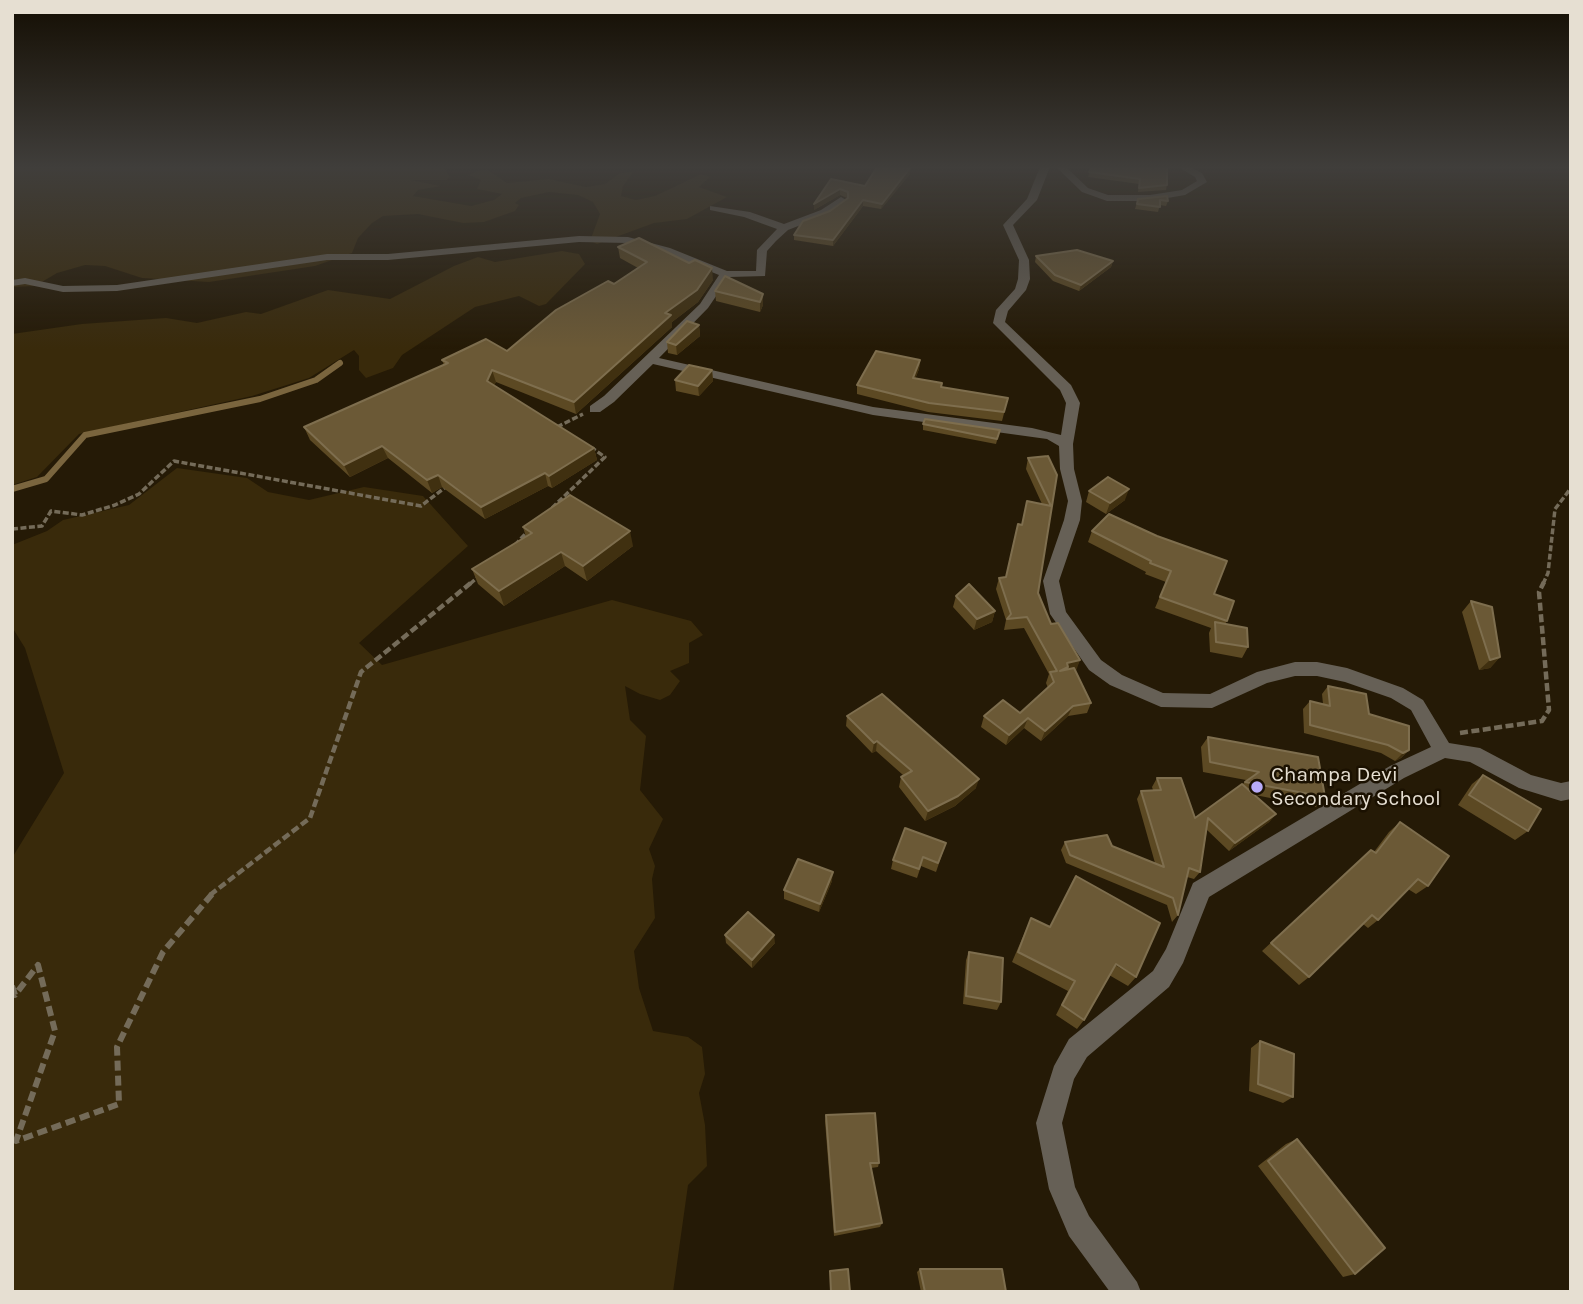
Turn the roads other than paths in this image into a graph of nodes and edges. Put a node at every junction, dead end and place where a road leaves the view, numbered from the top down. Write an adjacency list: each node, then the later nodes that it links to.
1 (783, 228): 3 (street)
2 (1009, 228): 7 (street)
3 (726, 274): 4 (street); 5 (street)
4 (12, 284)
5 (650, 360): 6 (street); 7 (street)
6 (595, 409)
7 (1066, 444): 8 (street)
8 (1443, 750): 9 (street); 10 (street)
9 (1571, 790)
10 (1127, 1292)

